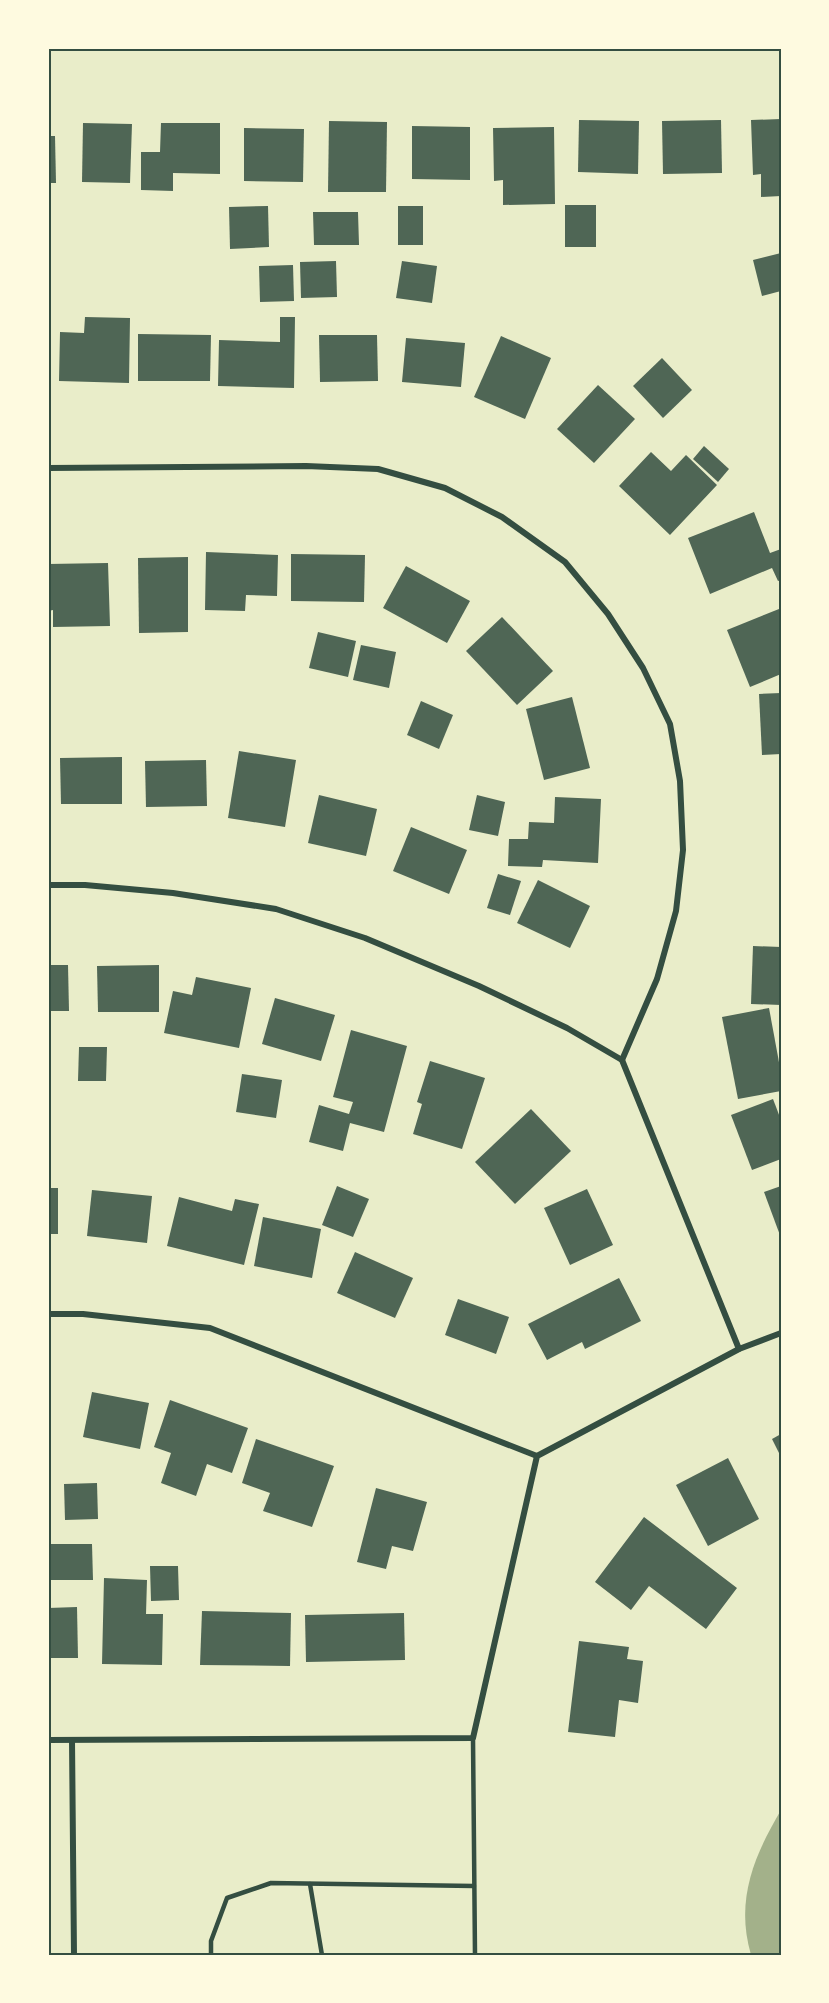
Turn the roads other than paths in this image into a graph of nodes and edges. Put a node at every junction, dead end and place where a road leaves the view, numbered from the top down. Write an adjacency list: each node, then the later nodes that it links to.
1 (48, 468): 3 (street)
2 (48, 885): 3 (street)
3 (622, 1060): 6 (street)
4 (48, 1314): 7 (street)
5 (781, 1333): 6 (street)
6 (739, 1349): 7 (street)
7 (537, 1455): 8 (street)
8 (473, 1738): 10 (street); 12 (lane)
9 (48, 1740): 10 (street)
10 (72, 1740): 13 (street)
11 (310, 1884): 12 (lane); 14 (lane); 15 (lane)
12 (474, 1886): 16 (lane)
13 (74, 1955)
14 (211, 1955)
15 (322, 1955)
16 (475, 1955)

